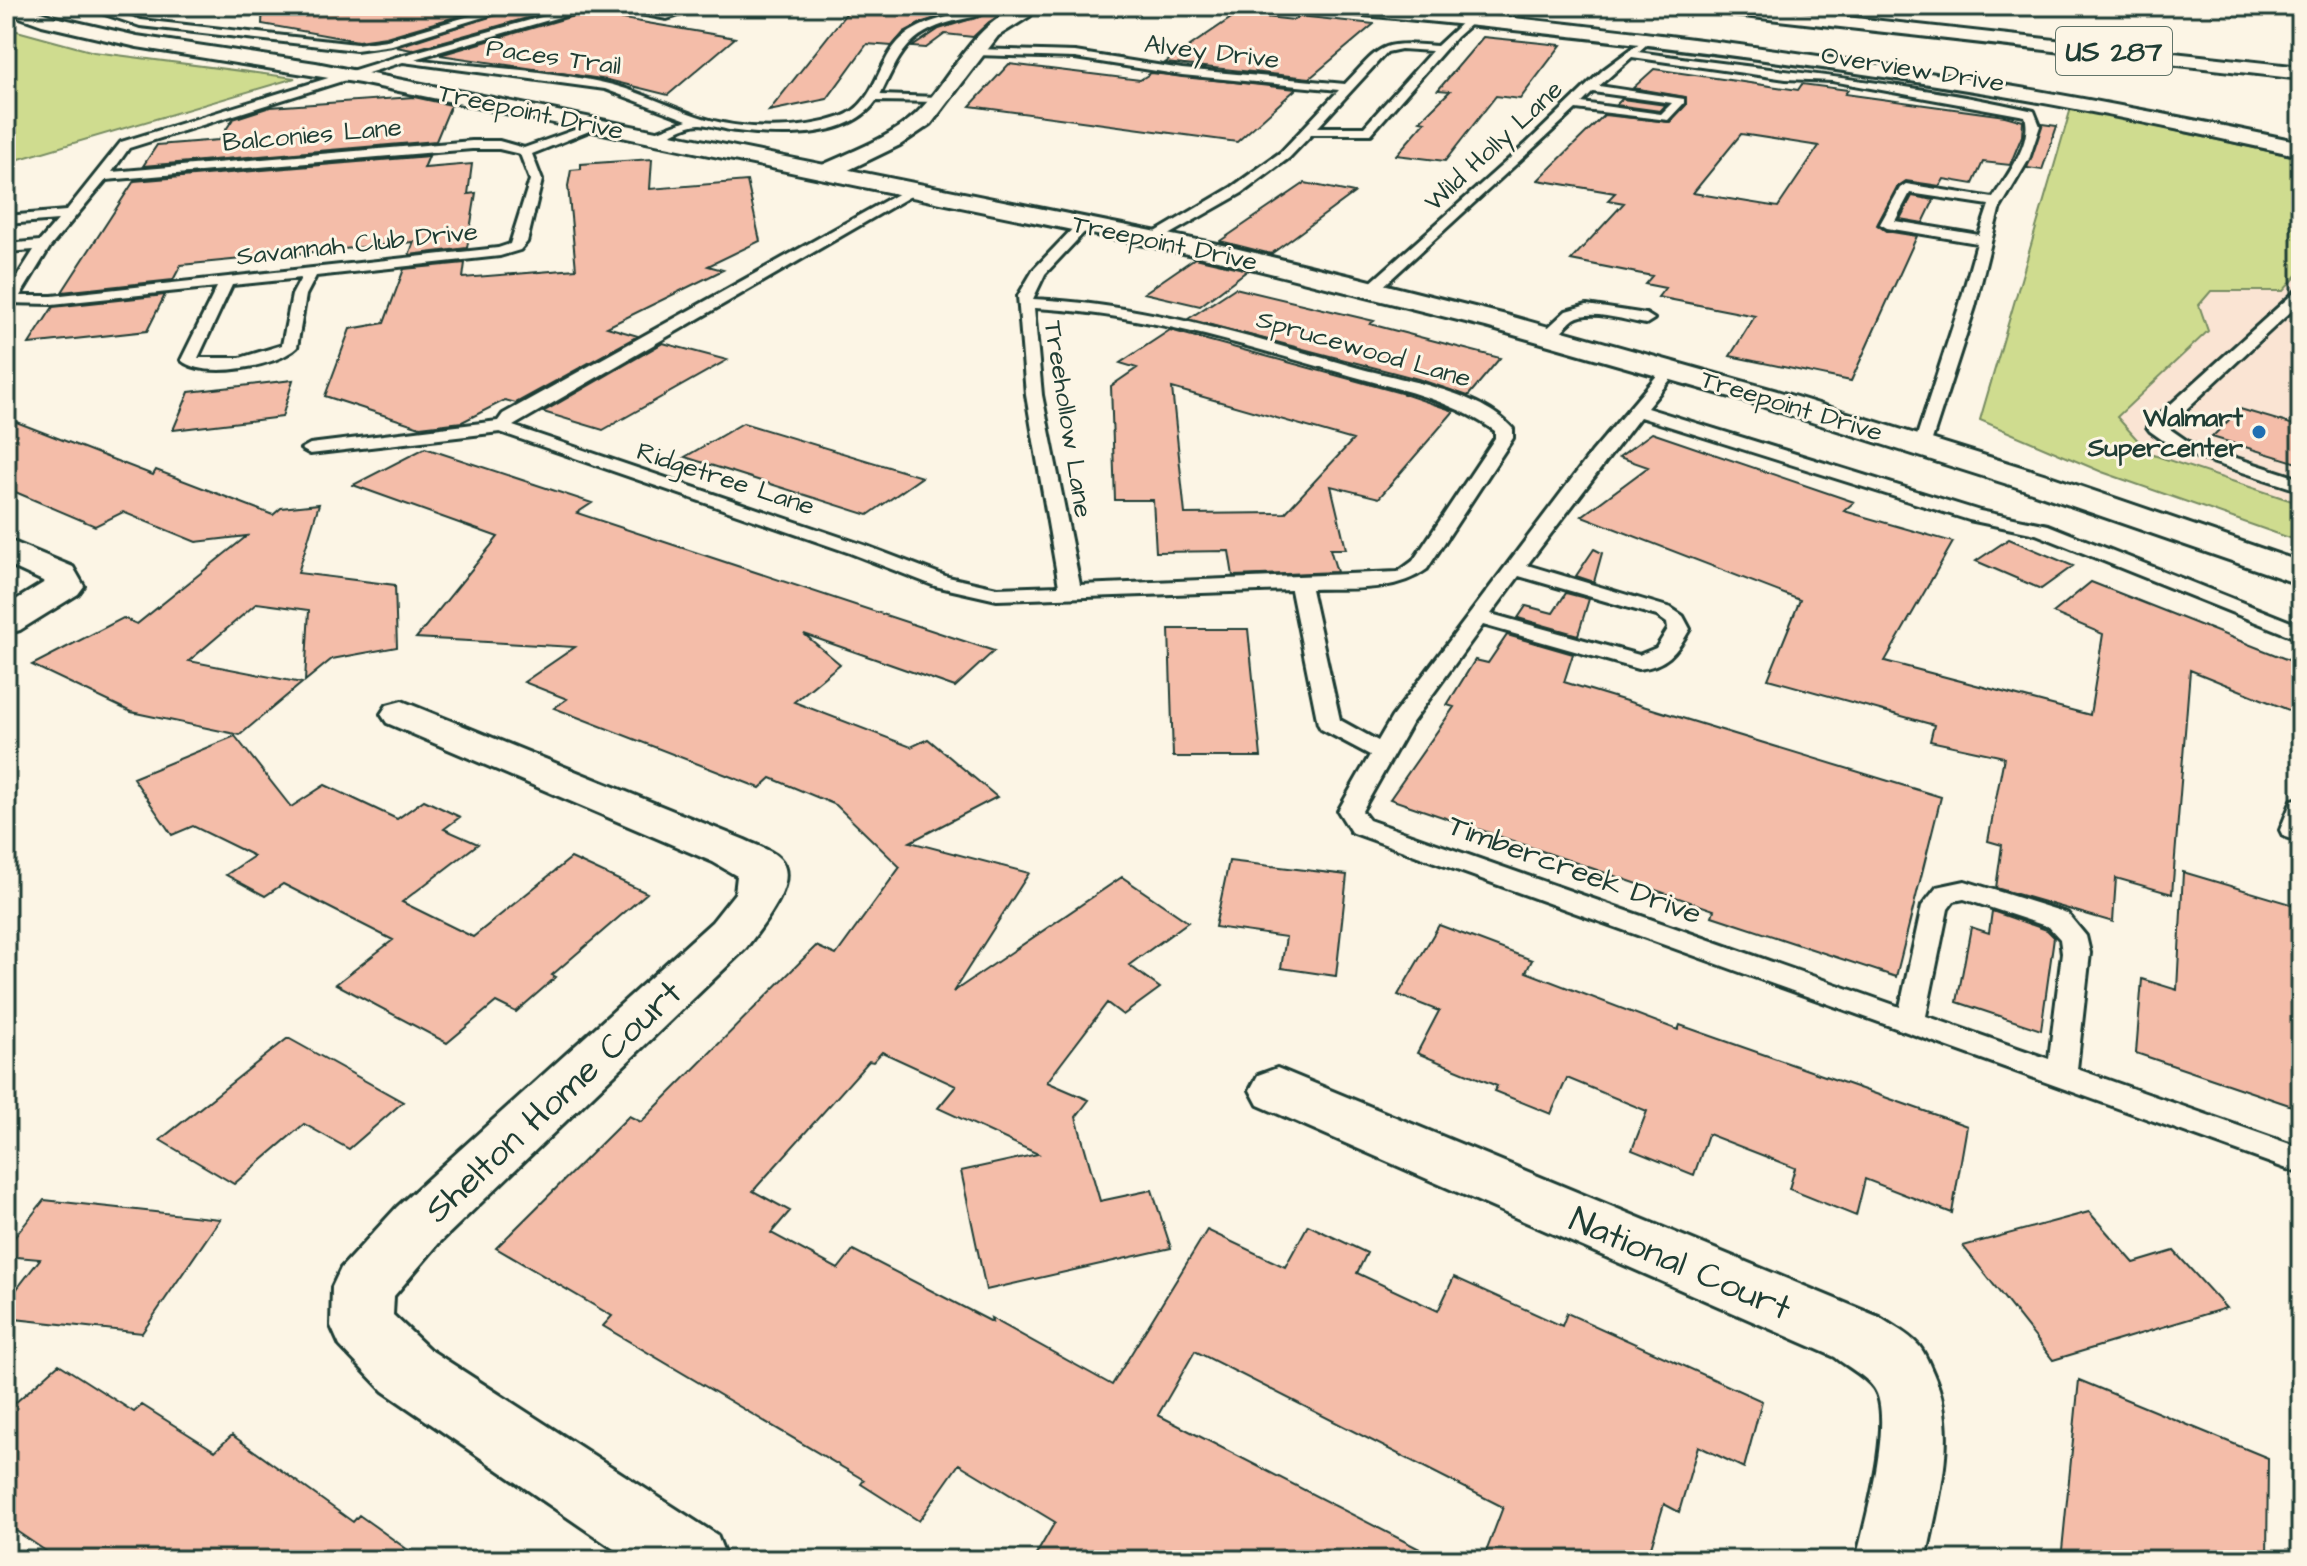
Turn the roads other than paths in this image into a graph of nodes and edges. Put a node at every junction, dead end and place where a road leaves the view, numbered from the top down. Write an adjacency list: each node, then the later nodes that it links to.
1 (6, 6): 15 (main road, Treepoint Drive)
2 (86, 6): 12 (lane)
3 (514, 6): 13 (lane)
4 (592, 6): 20 (lane, Paces Trail)
5 (602, 6): 6 (lane)
6 (694, 6)
7 (1319, 6): 11 (main road)
8 (1699, 6): 14 (main road, US 287)
9 (984, 8): 10 (main road); 26 (lane)
10 (1030, 9): 18 (main road)
11 (1469, 21): 16 (main road); 17 (lane)
12 (140, 23): 13 (lane); 15 (lane)
13 (161, 26): 15 (lane)
14 (1926, 29): 21 (main road, US 287); 23 (main road)
15 (104, 37): 22 (main road, Treepoint Drive)
16 (1647, 39): 19 (lane, Wild Holly Lane); 37 (main road)
17 (1441, 49): 24 (lane); 33 (lane)
18 (975, 52): 24 (lane, Alvey Drive); 27 (main road)
19 (1629, 54): 25 (lane, Wild Holly Lane); 42 (lane, Overview Drive)
20 (397, 60): 22 (lane, Paces Trail); 30 (lane, Paces Trail)
21 (2301, 73)
22 (349, 74): 29 (main road, Treepoint Drive); 40 (lane, Paces Trail)
23 (2241, 86)
24 (1348, 88): 33 (lane)
25 (1590, 88): 28 (lane, Wild Holly Lane); 28 (lane)
26 (875, 98): 27 (lane); 30 (lane, Paces Trail)
27 (938, 100): 39 (main road)
28 (1573, 105): 52 (lane, Wild Holly Lane)
29 (568, 119): 31 (main road, Treepoint Drive); 32 (lane)
30 (698, 120): 35 (lane, Paces Trail)
31 (598, 125): 35 (main road, Treepoint Drive); 38 (lane)
32 (540, 130)
33 (1311, 130): 46 (lane)
34 (526, 135): 36 (lane)
35 (654, 137): 39 (main road, Treepoint Drive)
36 (499, 145): 38 (lane, Balconies Lane); 40 (lane, Balconies Lane)
37 (2301, 149)
38 (525, 152): 50 (lane, Savannah Club Drive)
39 (826, 172): 41 (main road, Treepoint Drive)
40 (102, 177): 43 (lane, Paces Trail)
41 (915, 190): 45 (main road, Treepoint Drive); 60 (lane)
42 (1996, 202): 47 (lane, Overview Drive); 47 (lane)
43 (68, 215): 44 (lane); 48 (lane, Paces Trail)
44 (6, 220)
45 (1084, 225): 46 (main road, Treepoint Drive); 55 (lane, Treehollow Lane)
46 (1154, 239): 52 (main road, Treepoint Drive)
47 (1984, 240): 61 (lane, Overview Drive)
48 (44, 245): 49 (lane); 54 (lane, Paces Trail)
49 (6, 248)
50 (311, 272): 51 (lane, Savannah Club Drive); 51 (lane)
51 (227, 281): 54 (lane, Savannah Club Drive)
52 (1373, 288): 57 (main road, Treepoint Drive)
53 (2301, 294): 63 (lane)
54 (26, 301)
55 (1026, 303): 67 (lane, Sprucewood Lane); 69 (lane, Treehollow Lane)
56 (1646, 319): 57 (lane)
57 (1548, 335): 58 (main road, Treepoint Drive)
58 (1671, 369): 59 (lane, Timbercreek Drive); 61 (main road, Treepoint Drive)
59 (1637, 410): 65 (lane, Timbercreek Drive); 72 (lane)
60 (504, 426): 62 (lane); 69 (lane, Ridgetree Lane)
61 (1923, 445): 66 (main road, Treepoint Drive)
62 (310, 449)
63 (2301, 485)
64 (6, 550): 71 (main road)
65 (1514, 568): 70 (lane, Timbercreek Drive); 70 (lane)
66 (2301, 574)
67 (1405, 576): 68 (lane, Ridgetree Lane)
68 (1300, 584): 69 (lane, Ridgetree Lane); 74 (lane)
69 (1071, 593)
70 (1478, 617): 74 (lane, Timbercreek Drive)
71 (6, 622)
72 (2301, 634)
73 (402, 714): 81 (main road, Shelton Home Court)
74 (1383, 753): 77 (lane, Timbercreek Drive)
75 (2301, 806): 76 (lane)
76 (2301, 834)
77 (1911, 1022): 78 (lane, Timbercreek Drive); 78 (lane)
78 (2062, 1076): 80 (lane, Timbercreek Drive)
79 (1277, 1090): 82 (main road, National Court)
80 (2301, 1161)
81 (692, 1560)
82 (1891, 1560)

